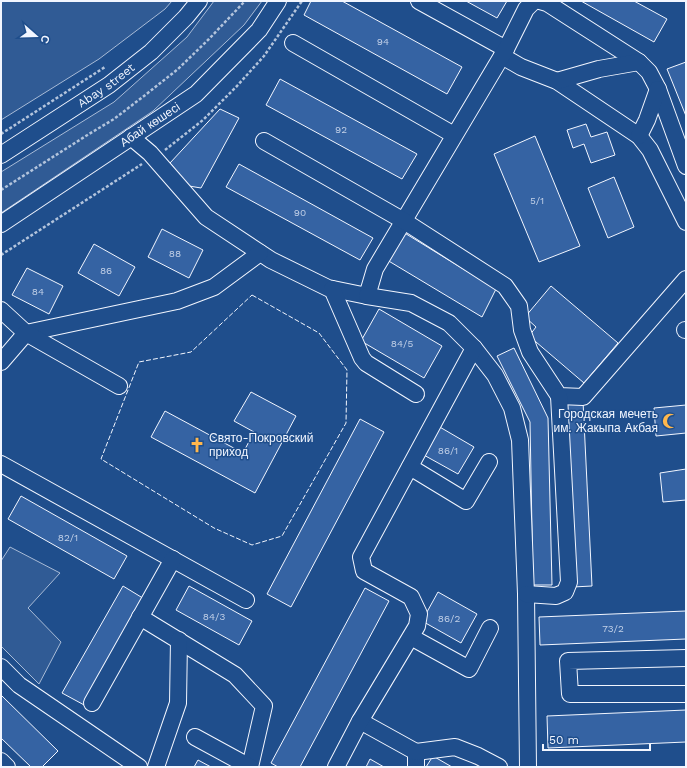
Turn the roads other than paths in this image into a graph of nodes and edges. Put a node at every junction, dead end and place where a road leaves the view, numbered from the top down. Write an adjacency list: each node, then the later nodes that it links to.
1 (199, 1): 15 (street, Abay street)
2 (278, 1): 13 (street, Абай көшесі)
3 (419, 1): 7 (street)
4 (534, 1): 7 (street)
5 (540, 1): 8 (street)
6 (293, 43): 11 (street)
7 (504, 52): 9 (street); 11 (street)
8 (640, 62): 9 (street); 10 (street)
9 (557, 81): 12 (street)
10 (658, 89): 12 (street); 16 (street)
11 (454, 135): 17 (street)
12 (639, 136): 18 (street)
13 (131, 137): 19 (street, Абай көшесі); 20 (street)
14 (264, 141): 17 (street)
15 (1, 155)
16 (686, 166)
17 (404, 221): 23 (street); 30 (street)
18 (686, 222)
19 (1, 224)
20 (260, 253): 22 (street); 25 (street)
21 (686, 279): 30 (street)
22 (332, 289): 23 (street); 29 (street)
23 (367, 296): 26 (street)
24 (1, 310): 25 (street)
25 (26, 333): 27 (street); 28 (street)
26 (474, 348): 33 (street); 35 (street)
27 (1, 362)
28 (119, 386)
29 (416, 394)
30 (559, 396): 35 (street)
31 (489, 462): 33 (street)
32 (1, 464): 34 (street)
33 (410, 467): 39 (street)
34 (173, 559): 36 (street); 37 (street)
35 (526, 594): 49 (street)
36 (246, 600)
37 (140, 617): 40 (street); 44 (street)
38 (490, 628): 39 (street)
39 (411, 637): 45 (street)
40 (178, 640): 52 (street); 53 (street)
41 (686, 658): 43 (street)
42 (1, 666): 51 (street)
43 (686, 694)
44 (92, 703)
45 (360, 721): 47 (street); 54 (street)
46 (196, 737): 53 (street)
47 (416, 760): 55 (street)
48 (1, 761): 50 (street)
49 (527, 766)
50 (7, 767)
51 (139, 767)
52 (156, 767)
53 (250, 767)
54 (336, 767)
55 (499, 767)

